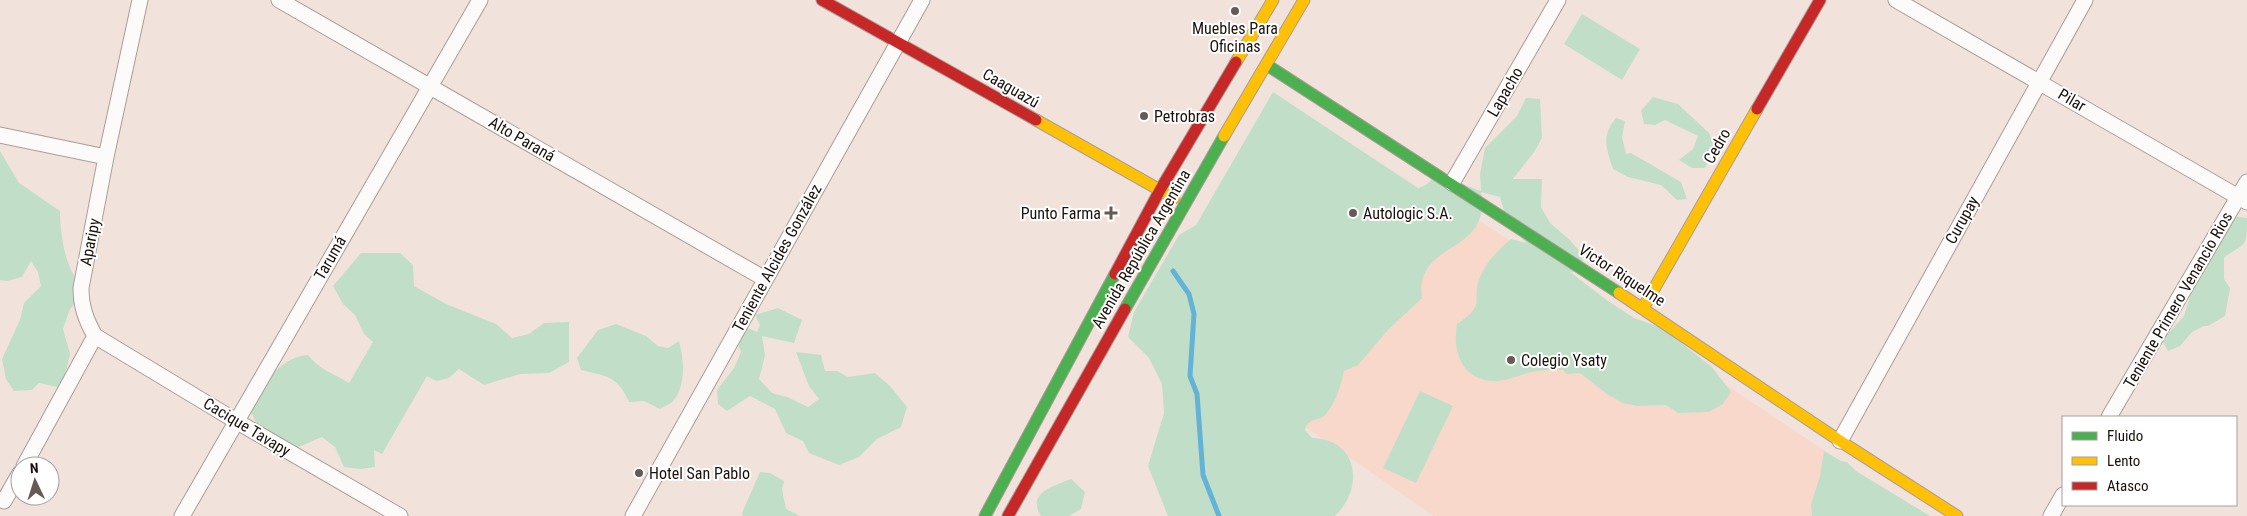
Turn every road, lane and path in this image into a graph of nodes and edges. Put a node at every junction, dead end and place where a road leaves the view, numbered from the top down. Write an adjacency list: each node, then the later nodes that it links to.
1 (140, 0): 17 (street, Aparipy)
2 (279, 0): 15 (street, Alto Paraná)
3 (480, 0): 15 (street, Tarumá)
4 (822, 0): 12 (main road, Caaguazú)
5 (922, 0): 12 (street, Teniente Alcides González)
6 (1273, 0): 20 (main road, Avenida República Argentina)
7 (1304, 0): 13 (main road, Avenida República Argentina)
8 (1558, 0): 19 (street, Lapacho)
9 (1820, 0): 24 (main road, Cedro)
10 (1896, 0): 14 (street, Pilar)
11 (2085, 0): 14 (street, Curupay)
12 (897, 42): 20 (main road, Caaguazú); 23 (street, Teniente Alcides González)
13 (1267, 65): 19 (main road, Victor Riquelme); 22 (main road, Avenida República Argentina)
14 (2039, 81): 21 (street, Pilar); 28 (street, Curupay)
15 (429, 85): 23 (street, Alto Paraná); 27 (street, Tarumá)
16 (0, 135): 17 (street)
17 (106, 157): 25 (street, Aparipy)
18 (2247, 182): 21 (street, Teniente Primero Venancio Rios)
19 (1452, 183): 24 (main road, Victor Riquelme)
20 (1160, 190): 22 (main road, Caaguazú); 36 (main road, Avenida República Argentina)
21 (2243, 200): 26 (street, Teniente Primero Venancio Rios)
22 (1184, 204): 37 (main road, Avenida República Argentina)
23 (765, 279): 35 (street, Teniente Alcides González)
24 (1643, 308): 28 (main road, Victor Riquelme)
25 (95, 336): 27 (street, Cacique Tavapy); 29 (street)
26 (2110, 416)
27 (236, 421): 33 (street, Tarumá); 34 (street, Cacique Tavapy)
28 (1840, 441): 38 (main road, Victor Riquelme)
29 (29, 456)
30 (10, 490): 32 (street)
31 (2062, 497): 39 (street)
32 (4, 501)
33 (182, 516)
34 (400, 516)
35 (633, 516)
36 (985, 516)
37 (1008, 516)
38 (1957, 516)
39 (2051, 516)

